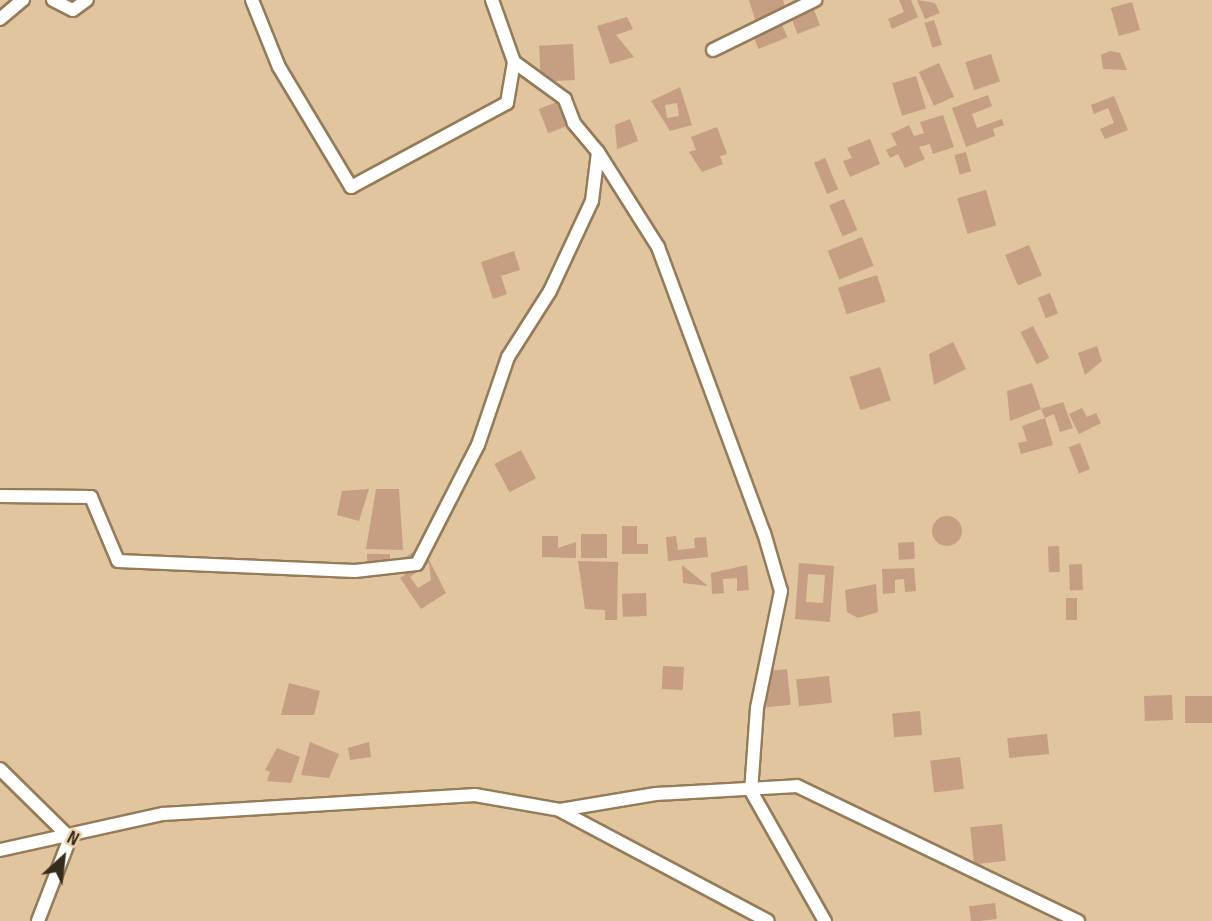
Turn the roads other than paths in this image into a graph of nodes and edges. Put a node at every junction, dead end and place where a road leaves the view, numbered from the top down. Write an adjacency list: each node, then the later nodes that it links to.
1 (23, 0): 7 (street)
2 (53, 0): 3 (street)
3 (88, 0)
4 (252, 0): 9 (street)
5 (492, 0): 9 (street)
6 (814, 0): 8 (street)
7 (0, 19)
8 (713, 50)
9 (514, 62): 10 (street)
10 (598, 152): 11 (street); 13 (street)
11 (0, 496)
12 (0, 769): 15 (street)
13 (751, 791): 14 (street); 19 (street); 20 (street)
14 (561, 810): 15 (street); 18 (street)
15 (70, 838): 16 (street); 17 (street)
16 (0, 850)
17 (38, 921)
18 (768, 921)
19 (825, 921)
20 (1078, 921)

